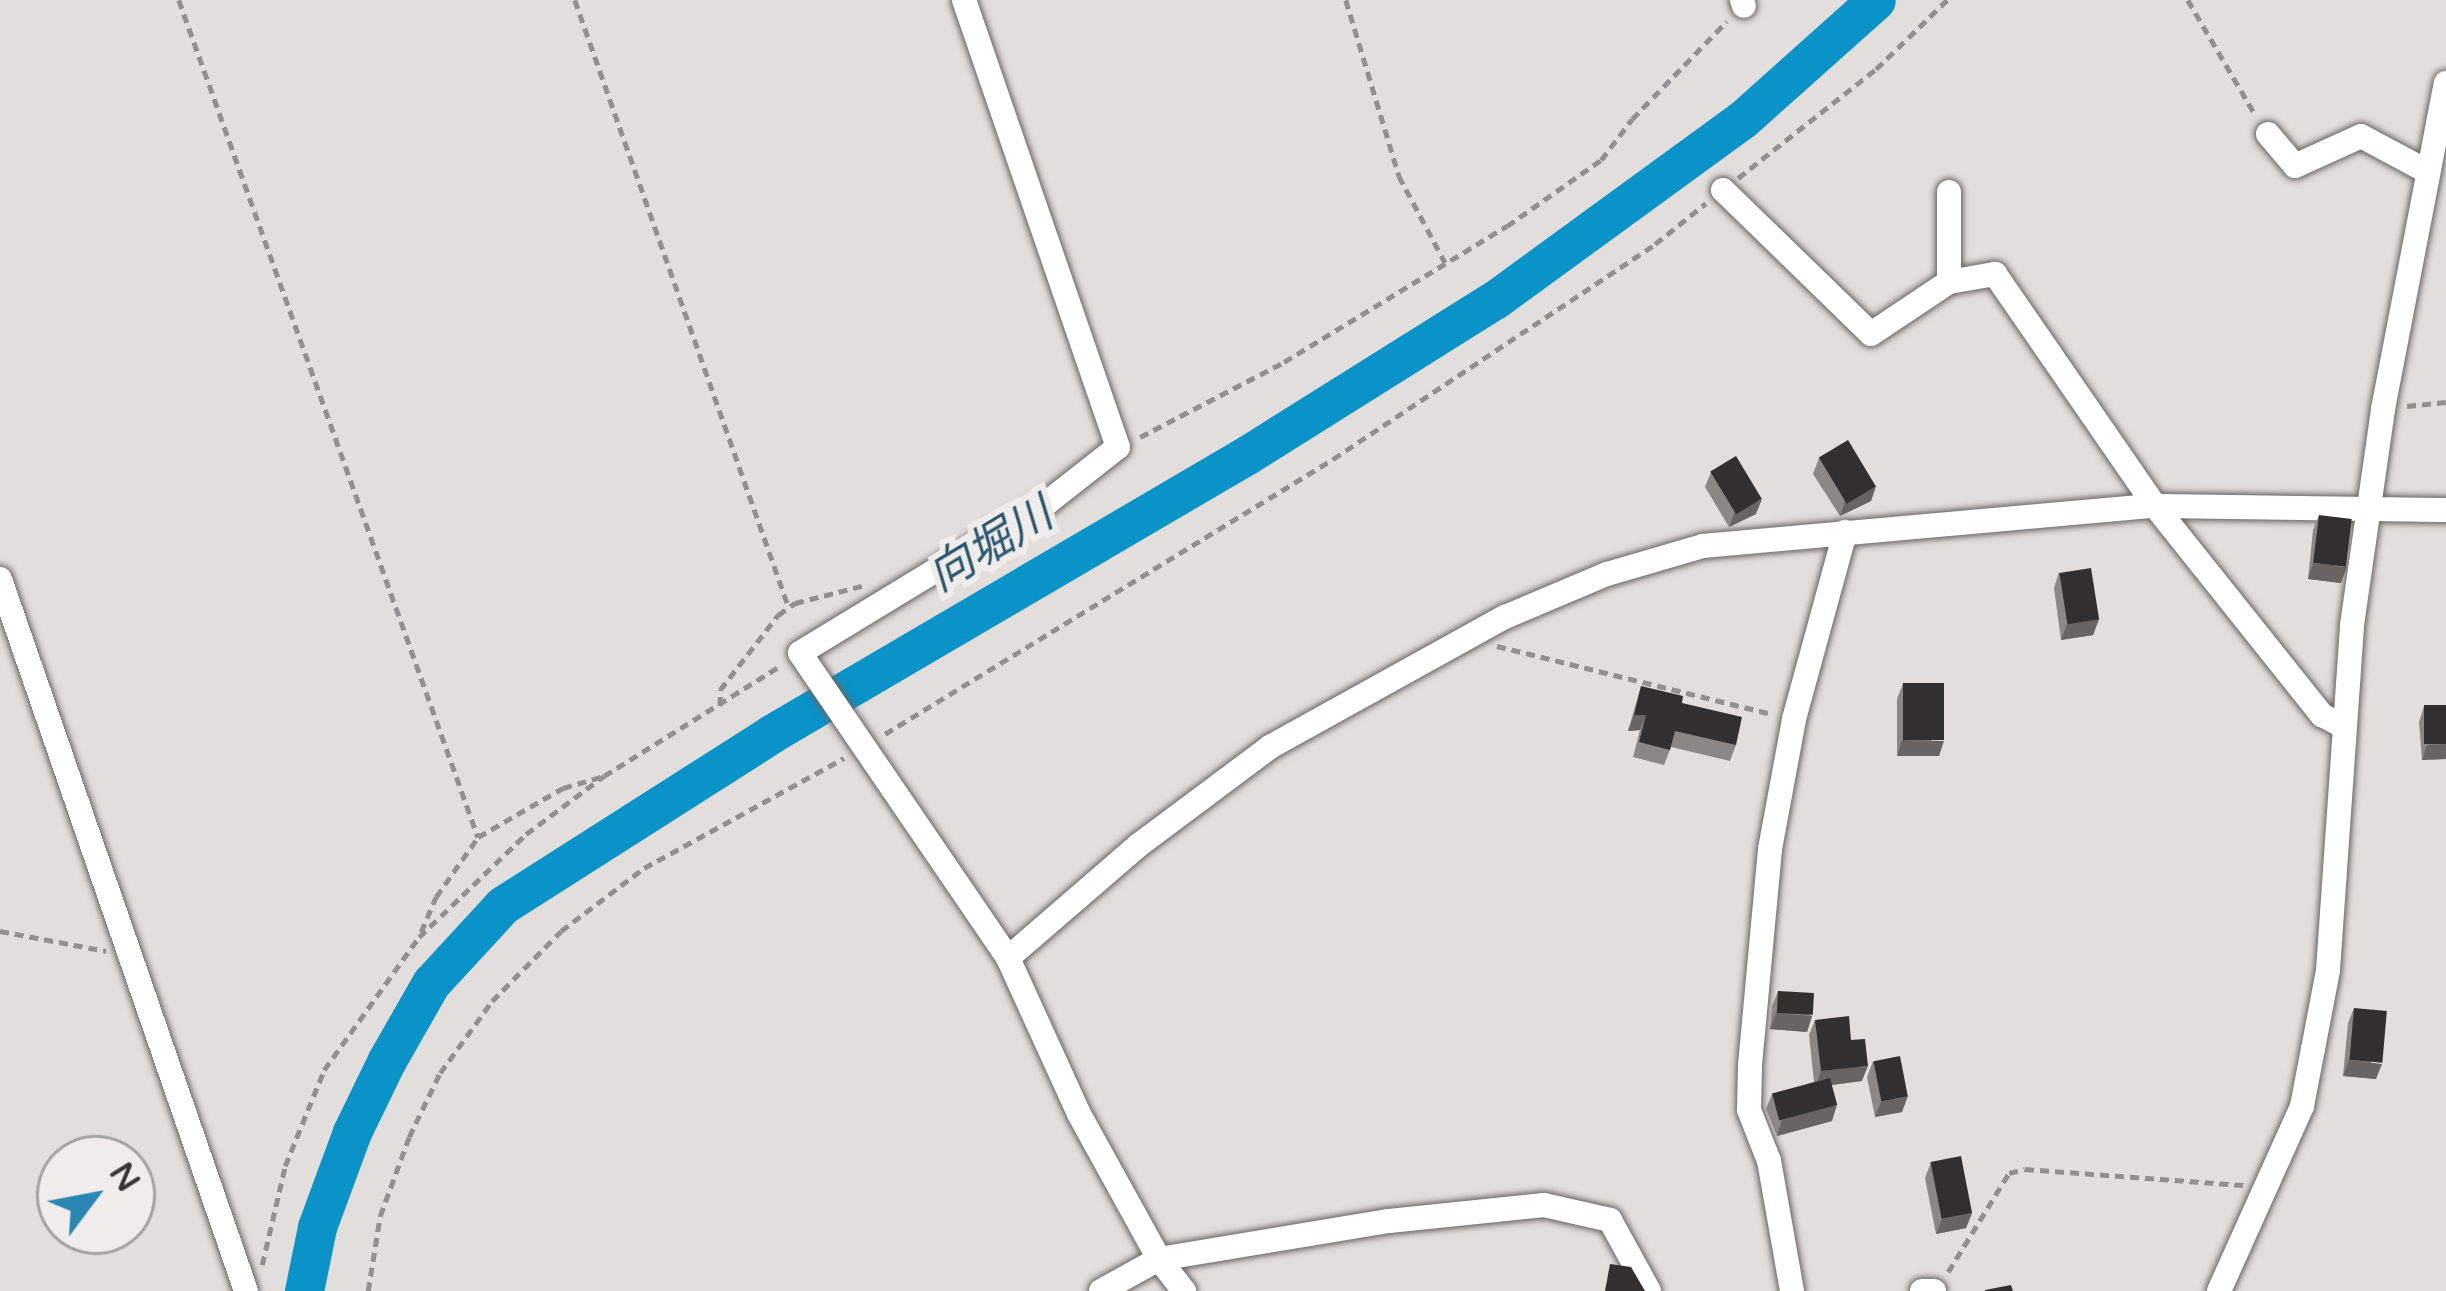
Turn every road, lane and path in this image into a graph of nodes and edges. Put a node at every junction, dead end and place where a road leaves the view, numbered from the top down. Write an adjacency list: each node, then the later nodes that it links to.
1 (178, 0): 32 (path)
2 (575, 0): 24 (path)
3 (964, 0): 17 (street)
4 (1346, 0): 13 (path)
5 (1947, 0): 11 (path)
6 (2188, 0): 9 (path)
7 (1743, 3): 13 (path)
8 (2446, 83): 10 (street)
9 (2268, 134): 10 (street)
10 (2428, 172): 16 (street)
11 (1724, 190): 14 (street); 30 (path)
12 (1949, 193): 14 (street)
13 (1446, 263): 17 (path)
14 (1948, 282): 18 (street)
15 (2446, 402): 16 (path)
16 (2383, 409): 19 (street)
17 (1118, 447): 26 (street)
18 (2155, 506): 19 (street); 21 (street); 29 (street)
19 (2371, 510): 20 (street); 29 (street)
20 (2446, 510)
21 (1845, 532): 25 (street); 28 (street)
22 (0, 579): 35 (street)
23 (874, 583): 24 (path)
24 (789, 608): 27 (path)
25 (1466, 638): 28 (path); 36 (street)
26 (804, 659): 27 (path); 30 (street)
27 (720, 706): 31 (path)
28 (1794, 719): 45 (street)
29 (2343, 726): 37 (street)
30 (859, 741): 36 (street); 41 (path)
31 (604, 776): 32 (path); 34 (path)
32 (478, 837): 34 (path)
33 (0, 931): 35 (path)
34 (418, 937): 39 (path)
35 (130, 952): 39 (street)
36 (1008, 958): 38 (street)
37 (2269, 1187): 40 (path); 46 (street)
38 (1159, 1259): 42 (street); 43 (street); 44 (street)
39 (246, 1289)
40 (1929, 1290)
41 (368, 1291)
42 (1101, 1291)
43 (1184, 1291)
44 (1649, 1291)
45 (1792, 1291)
46 (2219, 1291)

